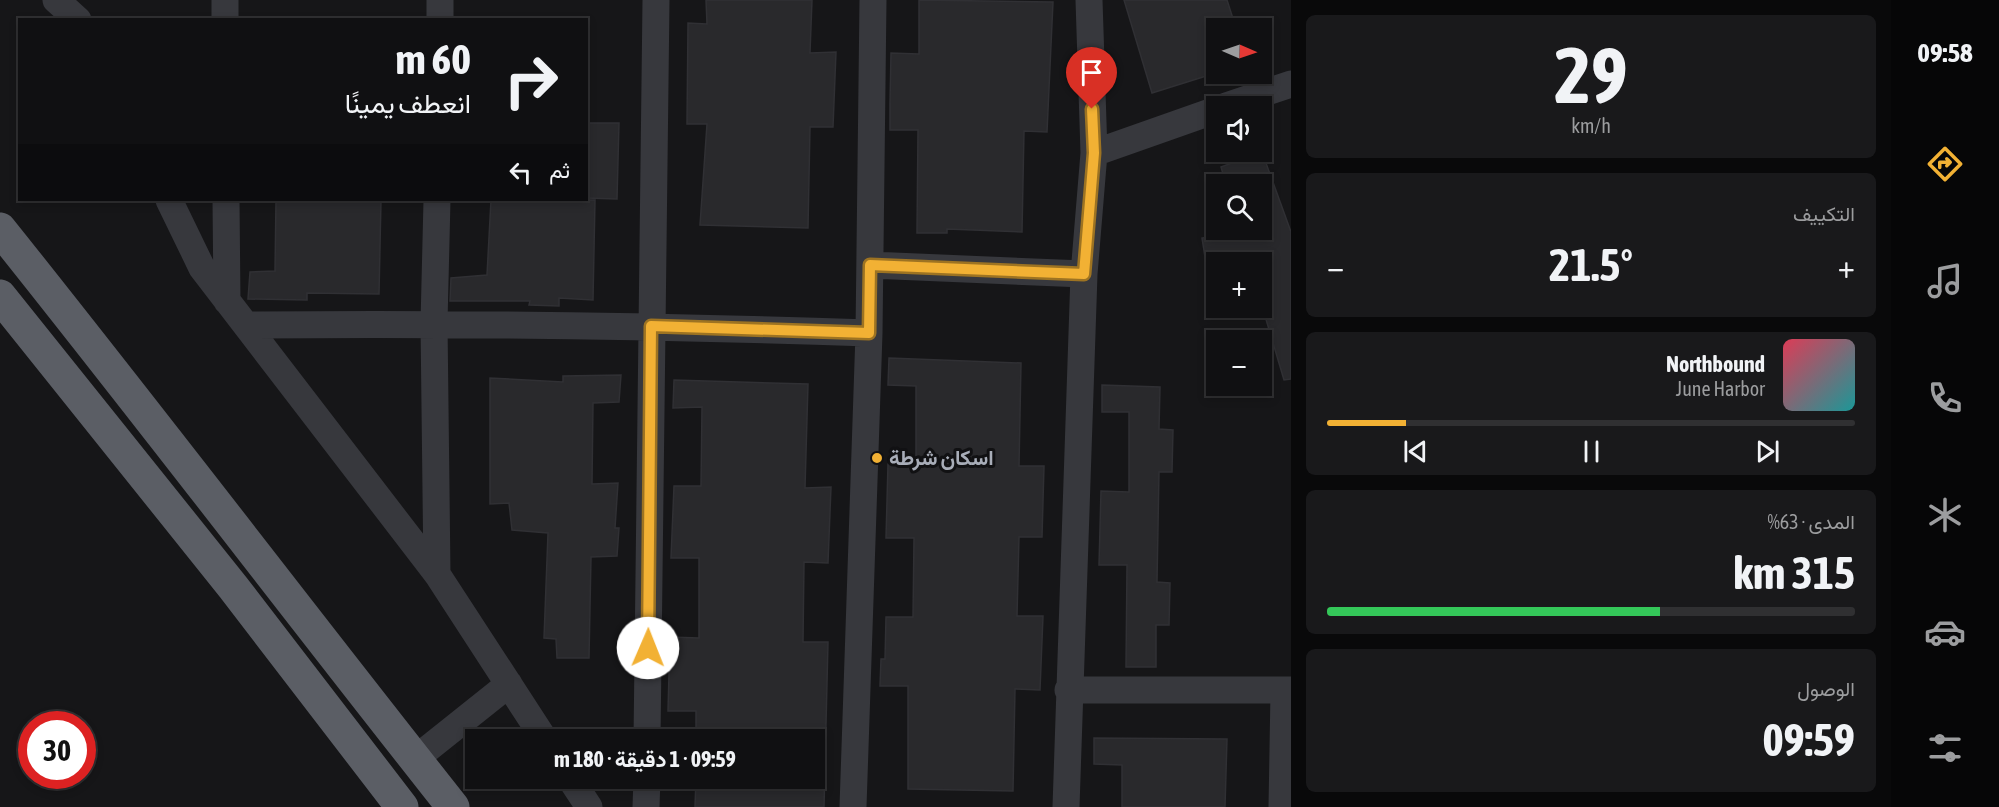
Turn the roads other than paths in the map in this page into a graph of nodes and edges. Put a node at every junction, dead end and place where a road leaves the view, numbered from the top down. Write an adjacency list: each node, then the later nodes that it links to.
1 (56, 0): 7 (street)
2 (225, 0): 8 (street)
3 (440, 0): 9 (street)
4 (656, 0): 24 (street)
5 (873, 0): 18 (street)
6 (1089, 0): 13 (street)
7 (76, 18)
8 (225, 18)
9 (440, 18)
10 (1291, 84): 11 (street)
11 (1256, 96)
12 (1206, 114): 13 (street)
13 (1094, 153): 19 (street)
14 (169, 201): 21 (street)
15 (226, 201): 21 (street)
16 (436, 201): 22 (street)
17 (0, 230): 32 (highway)
18 (870, 265): 19 (street); 25 (street)
19 (1084, 274): 28 (street)
20 (0, 296): 35 (highway)
21 (227, 301): 23 (street)
22 (435, 323): 23 (street); 24 (street); 26 (street)
23 (249, 325): 26 (street)
24 (651, 326): 25 (street); 31 (street)
25 (869, 333): 39 (street)
26 (437, 574): 27 (street)
27 (509, 684): 30 (street); 32 (street)
28 (1068, 690): 29 (street); 40 (street)
29 (1288, 690): 41 (street)
30 (538, 729)
31 (647, 729)
32 (415, 759): 36 (highway)
33 (577, 789): 37 (street)
34 (647, 789): 38 (street)
35 (402, 807)
36 (453, 807)
37 (589, 807)
38 (646, 807)
39 (853, 807)
40 (1066, 807)
41 (1282, 807)

